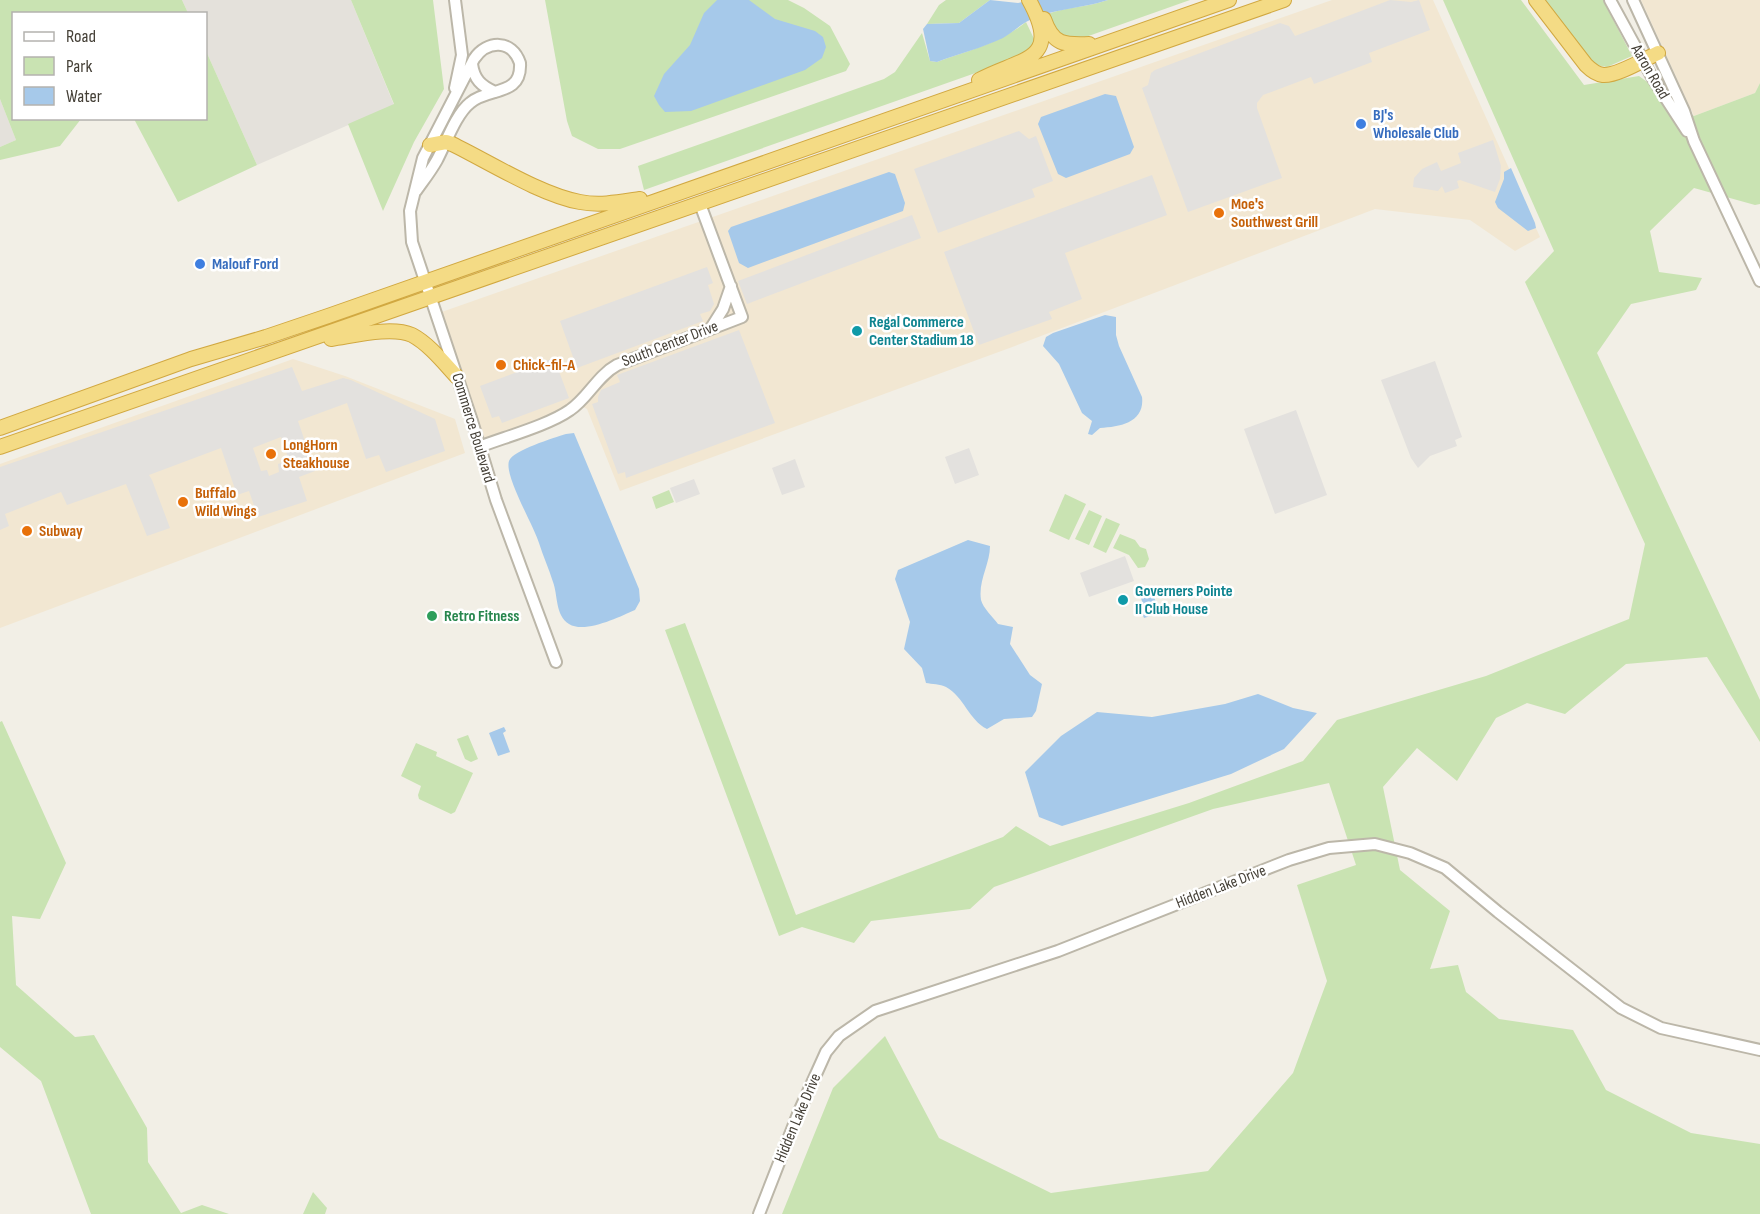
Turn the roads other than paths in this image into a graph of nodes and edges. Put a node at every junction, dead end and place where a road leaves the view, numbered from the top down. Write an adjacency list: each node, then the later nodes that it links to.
1 (455, 0): 16 (street)
2 (1029, 0): 9 (highway)
3 (1038, 0): 9 (highway)
4 (1229, 0): 10 (highway)
5 (1284, 0): 22 (highway)
6 (1536, 0): 12 (highway)
7 (1610, 0): 12 (street, Aaron Road)
8 (1633, 0): 11 (street, Aaron Road)
9 (1044, 30): 10 (highway); 15 (highway)
10 (1103, 44): 15 (highway)
11 (1658, 53): 12 (highway); 17 (street, Aaron Road)
12 (1643, 60): 17 (street, Aaron Road)
13 (472, 64): 14 (street); 14 (street); 16 (street, Commerce Boulevard)
14 (495, 92): 18 (street, Commerce Boulevard)
15 (934, 103): 21 (highway)
16 (449, 107): 19 (street, Commerce Boulevard)
17 (1694, 141): 24 (street, Aaron Road)
18 (446, 142): 19 (highway); 20 (street, Commerce Boulevard); 21 (highway)
19 (430, 145): 20 (street, Commerce Boulevard)
20 (416, 191): 23 (street, Commerce Boulevard)
21 (678, 193): 23 (highway)
22 (700, 204): 25 (street); 26 (highway)
23 (425, 281): 26 (street, Commerce Boulevard); 30 (highway)
24 (1760, 281)
25 (731, 286): 27 (street); 27 (street, South Center Drive)
26 (431, 298): 28 (highway); 29 (street, Commerce Boulevard)
27 (710, 329): 32 (street, South Center Drive)
28 (300, 344): 29 (highway); 31 (highway)
29 (457, 377): 32 (street, Commerce Boulevard)
30 (0, 428)
31 (0, 447)
32 (479, 447): 33 (street, Commerce Boulevard)
33 (556, 662)
34 (1760, 1050): 35 (street, Hidden Lake Drive)
35 (759, 1214)

